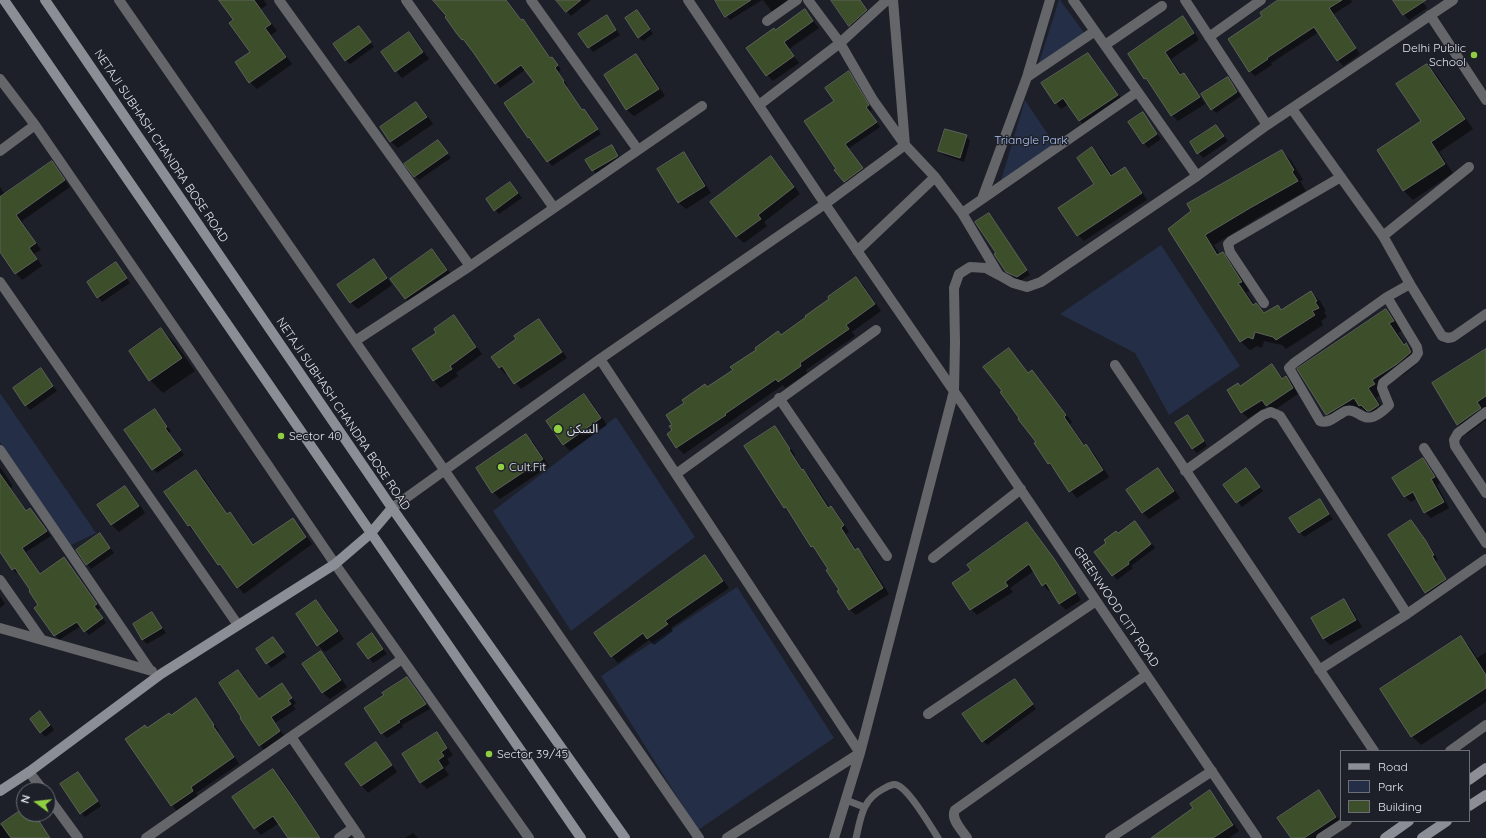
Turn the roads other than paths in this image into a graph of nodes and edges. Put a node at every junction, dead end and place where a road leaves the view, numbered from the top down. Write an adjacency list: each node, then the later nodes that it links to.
1 (4, 0): 68 (main road)
2 (45, 0): 67 (main road, NETAJI SUBHASH CHANDRA BOSE ROAD)
3 (118, 0): 54 (street)
4 (279, 0): 46 (street)
5 (406, 0): 42 (street)
6 (532, 0): 34 (street)
7 (688, 0): 28 (street, GREENWOOD CITY ROAD)
8 (797, 0): 19 (street)
9 (808, 0): 22 (street)
10 (887, 0): 22 (street)
11 (893, 0): 33 (street)
12 (1050, 0): 24 (street)
13 (1073, 0): 20 (street)
14 (1185, 0): 21 (street)
15 (1261, 0): 21 (street)
16 (1453, 0): 18 (street)
17 (1162, 6): 23 (street)
18 (1430, 15): 27 (street); 30 (street)
19 (767, 21)
20 (1095, 31): 23 (street); 24 (street)
21 (1209, 37): 32 (street)
22 (840, 43): 28 (street); 33 (street)
23 (1105, 46): 26 (street)
24 (1027, 77): 40 (street)
25 (0, 79): 31 (street)
26 (1137, 92): 37 (street); 40 (street)
27 (1486, 100)
28 (759, 105): 41 (street, GREENWOOD CITY ROAD)
29 (702, 106): 34 (street)
30 (1292, 109): 32 (street); 39 (street)
31 (35, 125): 35 (street); 73 (street)
32 (1267, 125): 37 (street)
33 (905, 145): 38 (street); 41 (street)
34 (638, 150): 42 (street)
35 (0, 151)
36 (1469, 167): 44 (street)
37 (1197, 176): 47 (street)
38 (935, 177): 43 (street); 45 (street)
39 (1341, 177): 44 (street); 51 (street)
40 (982, 199): 43 (street)
41 (825, 204): 45 (street, GREENWOOD CITY ROAD); 55 (street)
42 (554, 208): 46 (street)
43 (962, 214): 47 (street)
44 (1383, 236): 49 (street)
45 (857, 251): 57 (street, GREENWOOD CITY ROAD)
46 (470, 266): 54 (street)
47 (999, 275): 57 (street)
48 (0, 282): 77 (street)
49 (1410, 284): 50 (street); 52 (street)
50 (1387, 297): 50 (street)
51 (1264, 303)
52 (1486, 314)
53 (876, 330): 58 (street)
54 (355, 342): 62 (street)
55 (600, 359): 62 (street); 64 (street)
56 (1115, 365): 63 (street)
57 (954, 391): 65 (street, GREENWOOD CITY ROAD); 90 (street)
58 (779, 398): 64 (street); 70 (street)
59 (1486, 412): 66 (street)
60 (1424, 448): 69 (street)
61 (0, 450): 81 (street)
62 (444, 470): 67 (street); 113 (street)
63 (1185, 471): 76 (street); 82 (street)
64 (676, 474): 90 (street)
65 (1021, 489): 71 (street); 75 (street, GREENWOOD CITY ROAD)
66 (1486, 493)
67 (392, 508): 68 (main road); 112 (main road, NETAJI SUBHASH CHANDRA BOSE ROAD)
68 (370, 534): 73 (main road); 111 (main road)
69 (1486, 543)
70 (887, 556)
71 (933, 558)
72 (1486, 559): 76 (street)
73 (335, 564): 77 (main road); 80 (street)
74 (0, 580): 79 (street)
75 (1096, 601): 84 (street, GREENWOOD CITY ROAD); 85 (street)
76 (1407, 614): 82 (street)
77 (238, 625): 83 (main road)
78 (0, 628): 79 (street)
79 (42, 640): 81 (street)
80 (402, 659): 87 (street); 110 (street)
81 (150, 670): 83 (street)
82 (1319, 670): 88 (street)
83 (161, 674): 93 (main road)
84 (1146, 675): 92 (street, GREENWOOD CITY ROAD); 118 (street)
85 (928, 714)
86 (1486, 725): 89 (street)
87 (292, 738): 105 (street); 107 (street)
88 (1373, 750)
89 (1451, 750)
90 (860, 753): 98 (street); 114 (street)
91 (1486, 768): 94 (main road)
92 (1212, 771): 119 (street); 120 (street, GREENWOOD CITY ROAD)
93 (29, 772): 95 (street); 96 (main road)
94 (1470, 779)
95 (37, 782)
96 (0, 791)
97 (1486, 795): 99 (main road)
98 (846, 800): 100 (lane); 115 (street)
99 (1470, 805)
100 (864, 807): 116 (lane); 117 (lane)
101 (56, 808): 106 (street)
102 (1345, 822): 121 (street)
103 (1408, 822): 122 (main road)
104 (1446, 822): 123 (main road)
105 (353, 828): 108 (street); 109 (street)
106 (78, 838)
107 (146, 838)
108 (339, 838)
109 (360, 838)
110 (530, 838)
111 (581, 838)
112 (625, 838)
113 (699, 838)
114 (728, 838)
115 (834, 838)
116 (856, 838)
117 (938, 838)
118 (967, 838)
119 (1110, 838)
120 (1257, 838)
121 (1321, 838)
122 (1385, 838)
123 (1422, 838)

